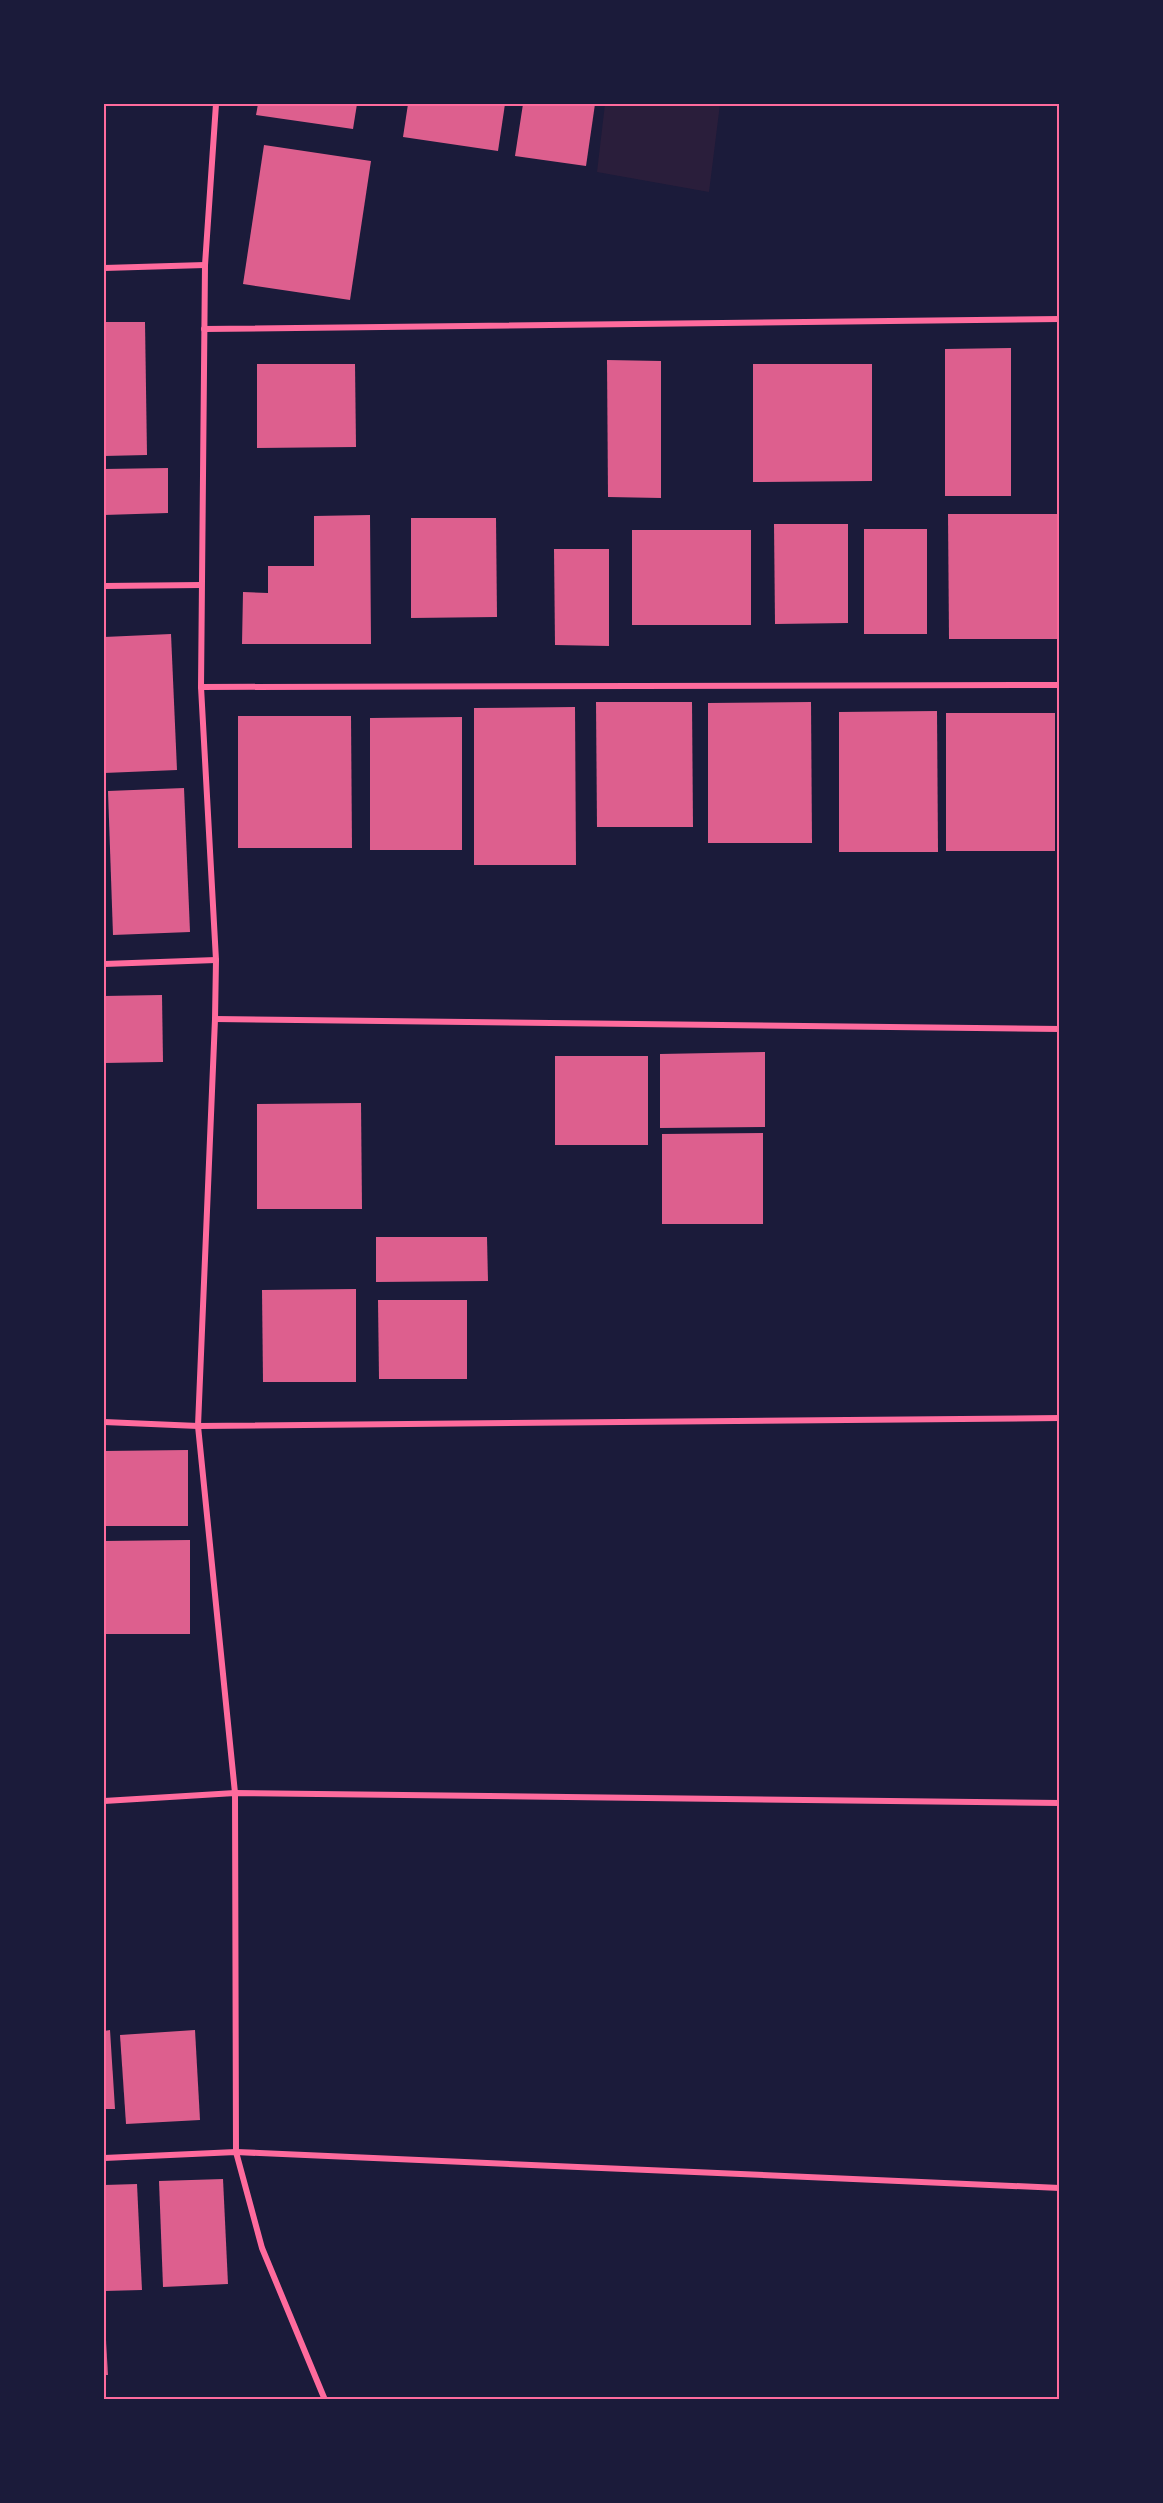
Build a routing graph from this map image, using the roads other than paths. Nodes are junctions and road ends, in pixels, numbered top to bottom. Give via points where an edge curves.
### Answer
1 (216, 104) edge
2 (205, 265) junction
3 (104, 267) edge
4 (1059, 319) edge
5 (204, 329) junction
6 (201, 585) junction
7 (104, 586) edge
8 (1059, 685) edge
9 (201, 687) junction
10 (216, 960) junction
11 (104, 964) edge
12 (215, 1020) junction
13 (1059, 1029) edge
14 (1059, 1418) edge
15 (104, 1422) edge
16 (198, 1426) junction
17 (235, 1793) junction
18 (104, 1801) edge
19 (1059, 1803) edge
20 (236, 2152) junction
21 (104, 2158) edge
22 (1059, 2188) edge
23 (325, 2400) edge

1 - 2 street
2 - 3 street
2 - 5 street
4 - 5 street
5 - 6 street
6 - 7 street
6 - 9 street
8 - 9 street
9 - 10 street
10 - 11 street
10 - 12 street
12 - 13 street
12 - 16 street
14 - 16 street
15 - 16 street
16 - 17 street
17 - 18 street
17 - 19 street
17 - 20 street
20 - 21 street
20 - 22 street
20 - 23 street via 262,2248

